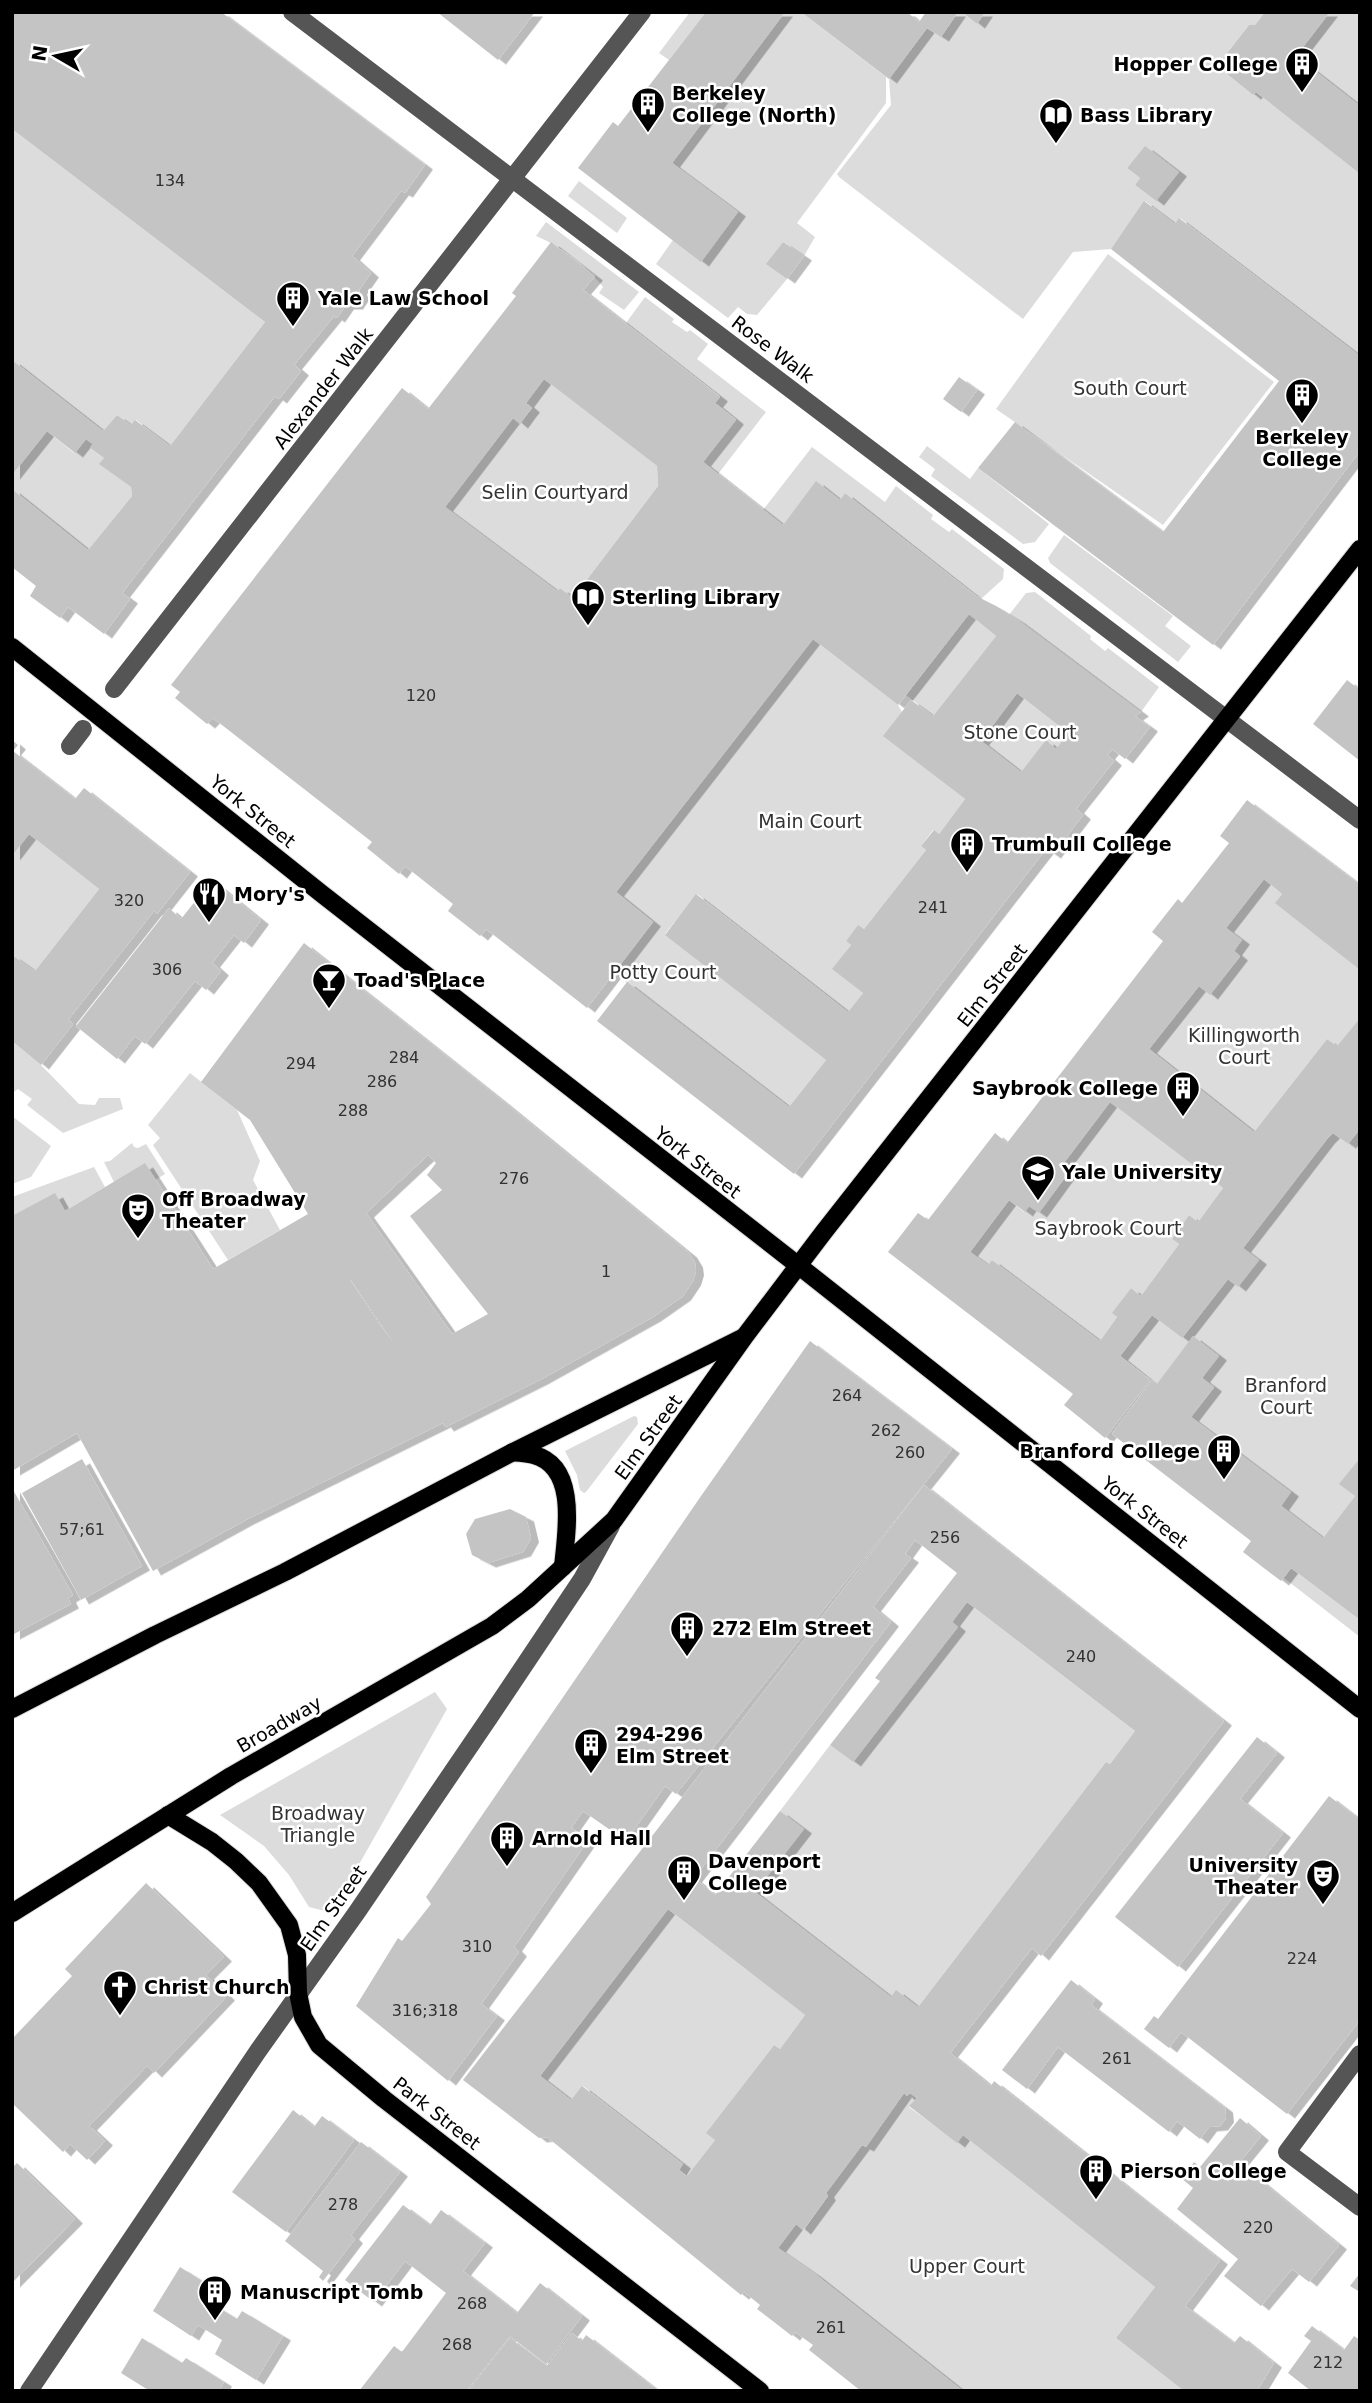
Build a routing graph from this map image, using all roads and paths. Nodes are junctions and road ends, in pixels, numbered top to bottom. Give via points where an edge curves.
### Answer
1 (292, 12) edge
2 (642, 12) edge
3 (514, 180) junction
4 (1360, 549) edge
5 (12, 647) edge
6 (114, 689) dead end
7 (1228, 720) junction
8 (83, 729) dead end
9 (70, 746) dead end
10 (1360, 820) edge
11 (799, 1266) junction
12 (745, 1336) junction
13 (513, 1452) junction
14 (614, 1520) junction
15 (563, 1567) junction
16 (12, 1709) edge
17 (1360, 1709) edge
18 (168, 1815) junction
19 (12, 1913) edge
20 (298, 1993) junction
21 (1360, 2054) edge
22 (1360, 2207) edge
23 (29, 2391) edge
24 (760, 2391) edge

1 - 3 street, Rose Walk
2 - 3 street, Alexander Walk
3 - 6 street, Alexander Walk
3 - 7 street, Rose Walk
4 - 7 main road, Elm Street
5 - 11 main road, York Street
7 - 10 street, Rose Walk
7 - 11 main road, Elm Street
8 - 9 street
11 - 12 main road, Elm Street
11 - 17 main road, York Street
12 - 13 main road
12 - 14 main road, Elm Street
13 - 15 main road via 547,1461 563,1482 567,1501
13 - 16 main road via 285,1573
14 - 15 main road, Broadway
14 - 20 street, Elm Street via 534,1651
15 - 18 main road, Broadway via 492,1626
18 - 19 main road, Broadway
18 - 20 main road, Park Street via 236,1861 272,1900 292,1935
20 - 23 street, Elm Street
20 - 24 main road, Park Street via 303,2017 328,2053
21 - 22 street via 1287,2152

